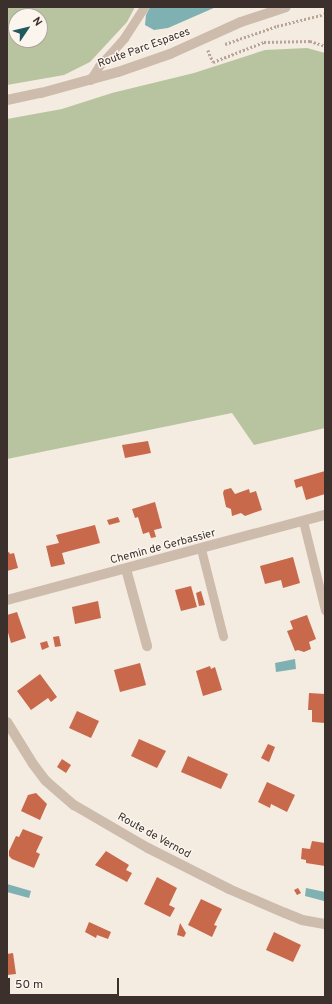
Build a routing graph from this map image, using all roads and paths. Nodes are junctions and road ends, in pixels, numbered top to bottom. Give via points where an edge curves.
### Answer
1 (144, 7) edge
2 (286, 7) edge
3 (325, 46) edge
4 (208, 50) dead end
5 (90, 80) junction
6 (7, 100) edge
7 (325, 515) edge
8 (303, 521) junction
9 (201, 549) junction
10 (126, 569) junction
11 (7, 600) edge
12 (325, 610) edge
13 (223, 636) dead end
14 (147, 646) dead end
15 (7, 722) edge
16 (325, 924) edge

1 - 5 lane via 124,38
2 - 5 street, Route Parc Espaces via 241,22 170,54
3 - 4 path via 310,41 264,42 213,62
5 - 6 street, Route Parc Espaces
7 - 8 street, Chemin de Gerbassier
8 - 9 street, Chemin de Gerbassier
8 - 12 lane
9 - 10 street, Chemin de Gerbassier
9 - 13 lane
10 - 11 street, Chemin de Gerbassier
10 - 14 street
15 - 16 street, Route de Vernod via 46,781 74,805 148,848 229,889 302,920

